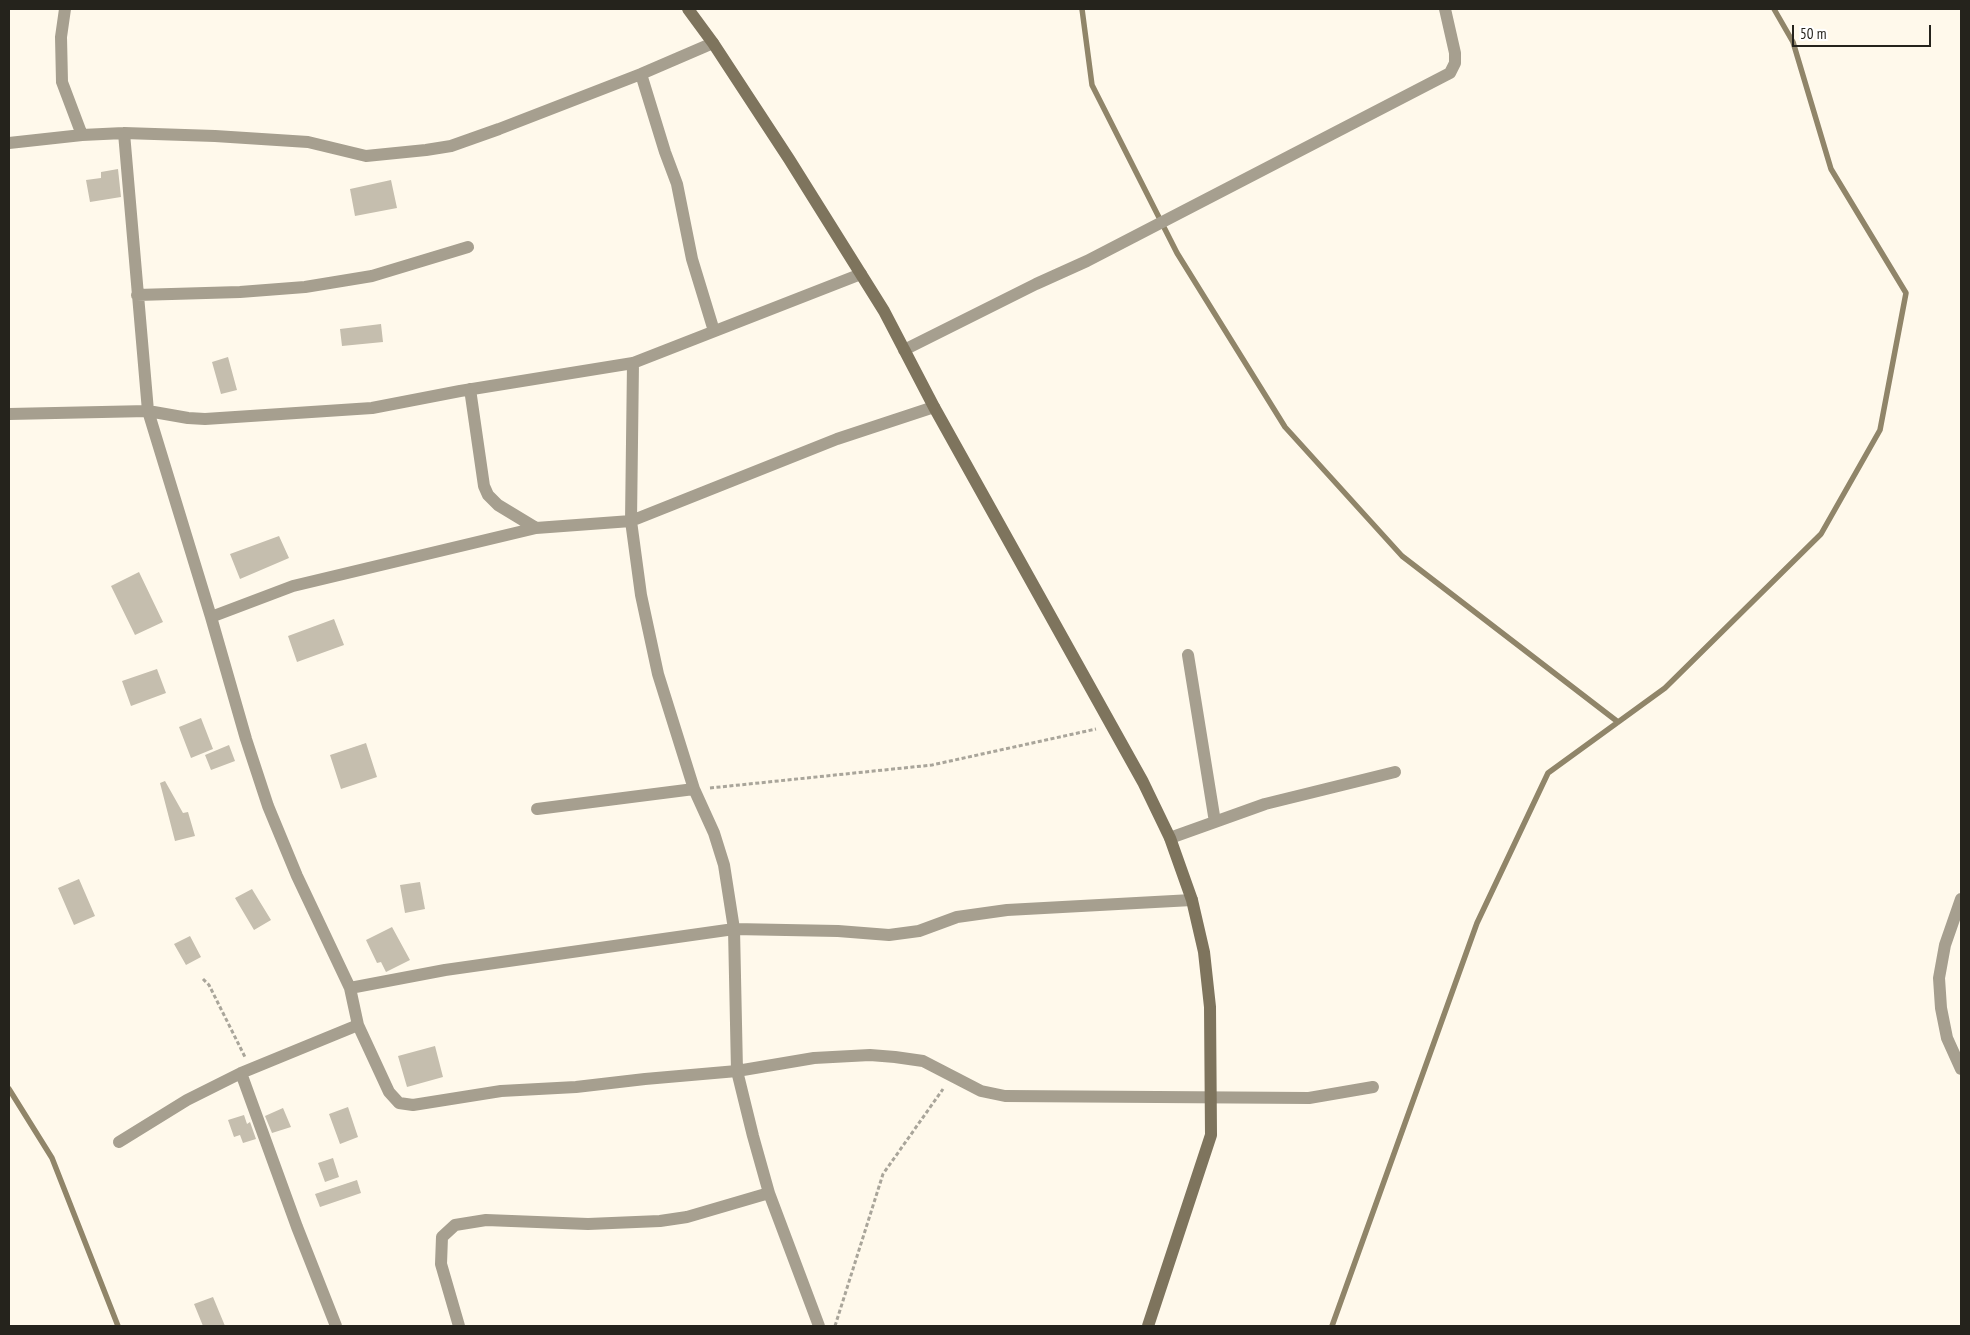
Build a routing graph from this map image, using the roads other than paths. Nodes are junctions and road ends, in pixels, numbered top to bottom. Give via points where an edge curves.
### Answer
1 (65, 9) edge
2 (688, 9) edge
3 (1445, 9) edge
4 (713, 44) junction
5 (641, 74) junction
6 (124, 133) junction
7 (82, 135) junction
8 (9, 143) edge
9 (468, 247) dead end
10 (860, 274) junction
11 (137, 295) junction
12 (714, 331) junction
13 (904, 350) junction
14 (633, 363) junction
15 (470, 389) junction
16 (934, 407) junction
17 (148, 411) junction
18 (9, 414) edge
19 (631, 520) junction
20 (536, 528) junction
21 (212, 617) junction
22 (1188, 655) dead end
23 (1395, 772) dead end
24 (694, 790) junction
25 (537, 809) dead end
26 (1215, 822) junction
27 (1170, 838) junction
28 (1961, 899) edge
29 (1192, 900) junction
30 (734, 930) junction
31 (350, 988) junction
32 (358, 1025) junction
33 (1961, 1069) edge
34 (246, 1071) junction
35 (737, 1071) junction
36 (1373, 1087) dead end
37 (1212, 1098) junction
38 (119, 1142) dead end
39 (769, 1193) junction
40 (336, 1326) edge
41 (460, 1326) edge
42 (818, 1326) edge
43 (1148, 1326) edge

1 - 7 street via 61,37 62,82
2 - 4 street
3 - 13 street via 1455,53 1450,73 1087,261
4 - 5 street
4 - 10 street
5 - 6 street via 451,146 398,154 366,156 308,142
5 - 12 street via 678,184 692,259
6 - 7 street
6 - 11 street
7 - 8 street
9 - 11 street via 372,276 305,287
10 - 12 street
10 - 13 street via 884,310
11 - 17 street
12 - 14 street
13 - 16 street
14 - 15 street
14 - 19 street
15 - 17 street via 353,410 205,419
15 - 20 street via 488,495 498,505
16 - 19 street via 837,439
16 - 27 street via 1113,726
17 - 18 street
17 - 21 street
19 - 20 street
19 - 24 street via 641,595 658,674
20 - 21 street via 293,586
21 - 31 street via 268,806
22 - 26 street
23 - 26 street via 1265,804
24 - 25 street
24 - 30 street via 714,833 724,865
26 - 27 street
27 - 29 street
28 - 33 street via 1945,945 1939,978 1947,1038
29 - 30 street via 1007,910 957,917 919,931 890,935
29 - 37 street via 1204,952 1210,1007
30 - 31 street via 455,968
30 - 35 street
31 - 32 street
32 - 34 street
32 - 35 street via 389,1092 399,1103 413,1105 501,1091
34 - 38 street via 187,1100
34 - 40 street via 297,1227
35 - 37 street via 814,1058 895,1056 923,1062 981,1091 1005,1096
35 - 39 street
36 - 37 street via 1309,1098
37 - 43 street via 1211,1134
39 - 41 street via 687,1217 660,1221 588,1224 486,1220 455,1225 442,1237 441,1264
39 - 42 street

